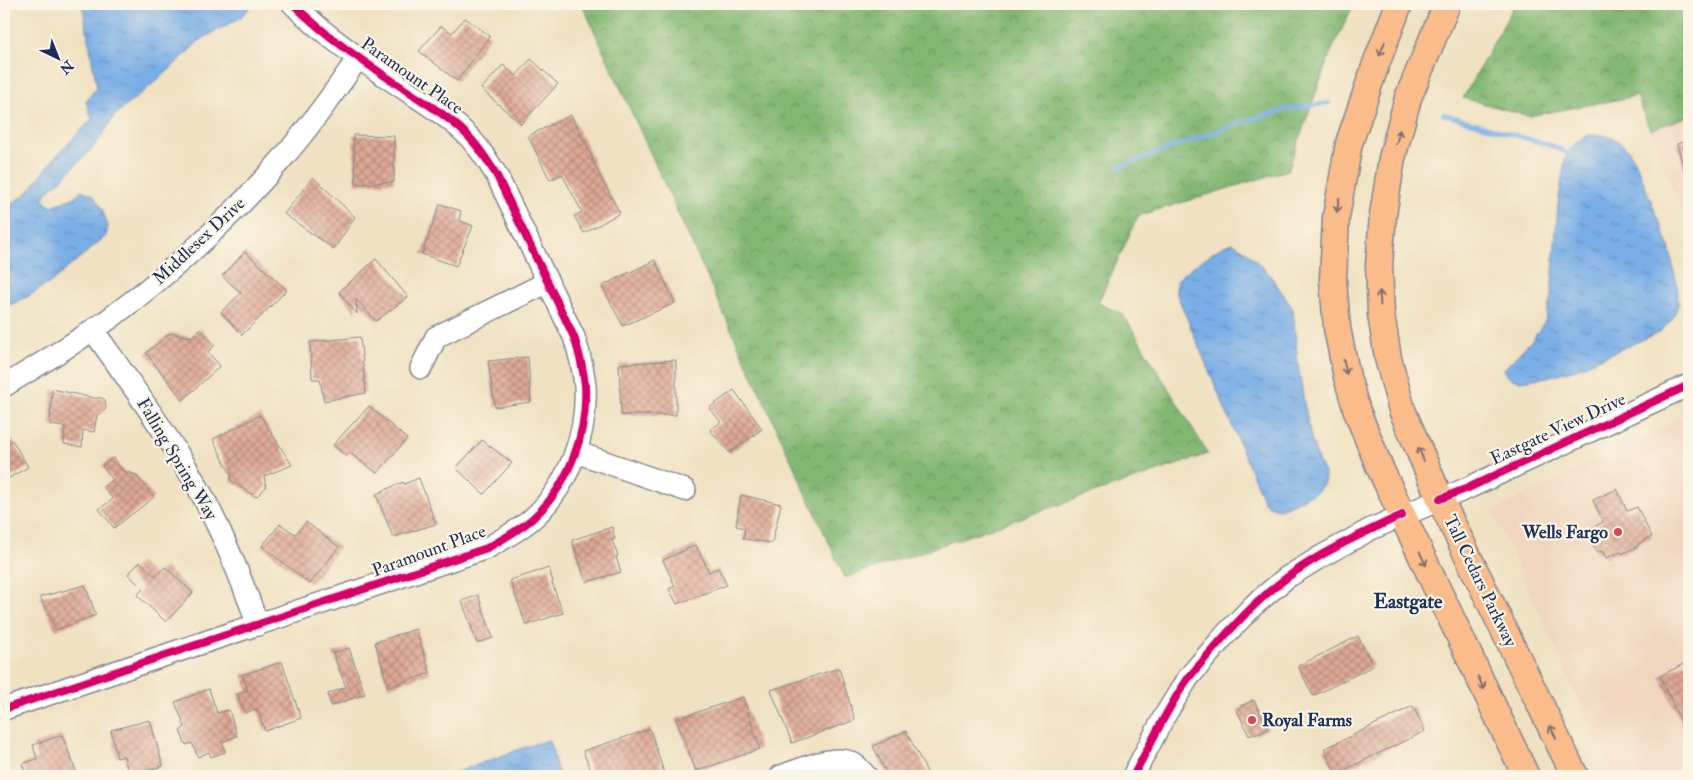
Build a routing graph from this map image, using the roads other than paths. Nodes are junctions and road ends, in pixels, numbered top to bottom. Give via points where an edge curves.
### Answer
1 (293, 4) edge
2 (1399, 4) edge
3 (1447, 4) edge
4 (358, 58) junction
5 (548, 282) junction
6 (93, 330) junction
7 (421, 368) dead end
8 (1689, 385) edge
9 (4, 386) edge
10 (576, 452) junction
11 (685, 490) dead end
12 (1440, 499) junction
13 (1402, 515) junction
14 (258, 625) junction
15 (4, 708) edge
16 (781, 776) edge
17 (866, 776) edge
18 (1133, 776) edge
19 (1526, 776) edge
20 (1575, 776) edge

1 - 4 street, Paramount Place
2 -> 13 main road via 1349,143 1336,217 1333,280 1337,328 1354,402
12 -> 3 main road, Tall Cedars Parkway via 1402,410 1388,358 1381,314 1379,264 1394,150 1408,98
4 - 5 street, Paramount Place via 449,119 484,154
4 - 6 street, Middlesex Drive via 325,105 232,213 152,285
5 - 7 street via 436,337
5 - 10 street, Paramount Place via 574,337 585,384 582,431
6 - 9 street, Middlesex Drive
6 - 14 street, Falling Spring Way via 190,473 228,547
8 - 12 street, Eastgate View Drive
10 - 11 street
10 - 14 street, Paramount Place via 550,498 533,518 510,536 471,554
12 - 13 street, Eastgate View Drive
20 -> 12 main road, Tall Cedars Parkway
13 - 18 street, Eastgate View Drive via 1322,556 1286,578 1254,605 1188,678
13 -> 19 main road
14 - 15 street, Paramount Place
16 - 17 street via 842,759 851,762

